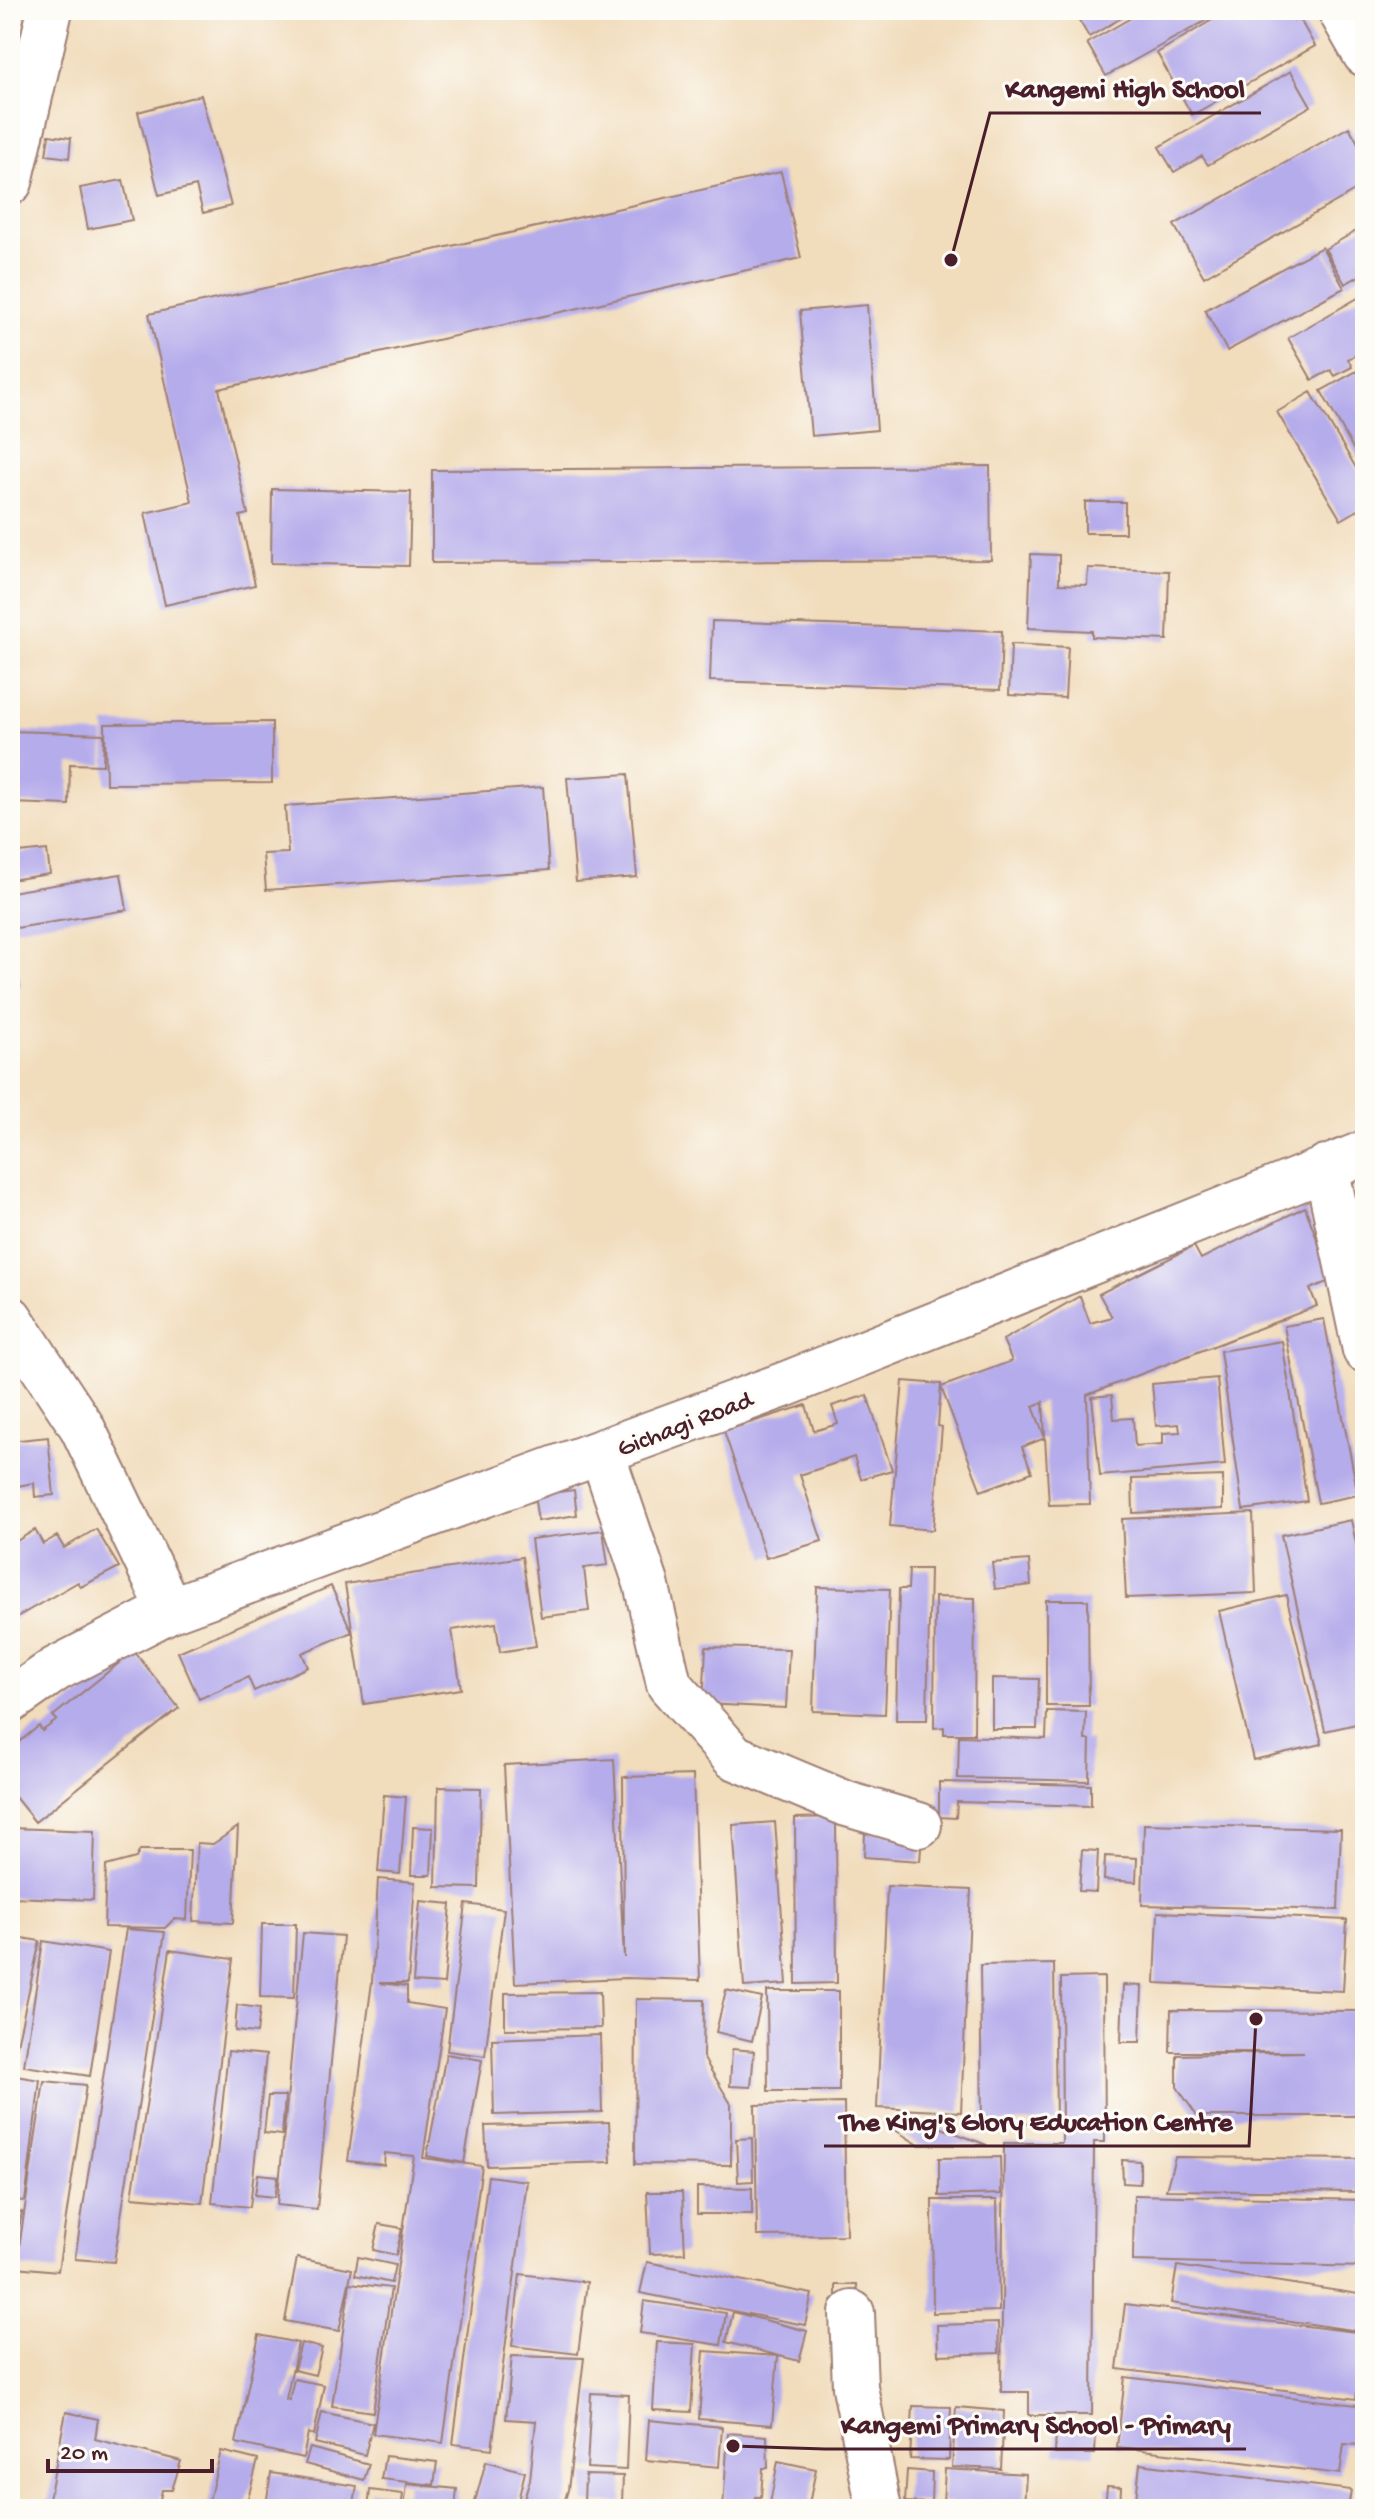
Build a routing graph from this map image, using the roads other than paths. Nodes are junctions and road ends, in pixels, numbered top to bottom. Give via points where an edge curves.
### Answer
1 (50, 10) edge
2 (1340, 10) edge
3 (1365, 54) edge
4 (10, 182) edge
5 (1346, 1160) edge
6 (10, 1318) edge
7 (1365, 1350) edge
8 (602, 1453) junction
9 (170, 1610) junction
10 (10, 1701) edge
11 (919, 1825) dead end
12 (852, 2313) dead end
13 (879, 2509) edge

1 - 4 street
2 - 3 street
5 - 7 street
5 - 8 street, Gichagi Road
6 - 9 street via 82,1427
8 - 9 street, Gichagi Road
8 - 11 street via 646,1583 669,1684 734,1757 847,1804
9 - 10 street, Gichagi Road via 56,1669
12 - 13 street via 855,2387

